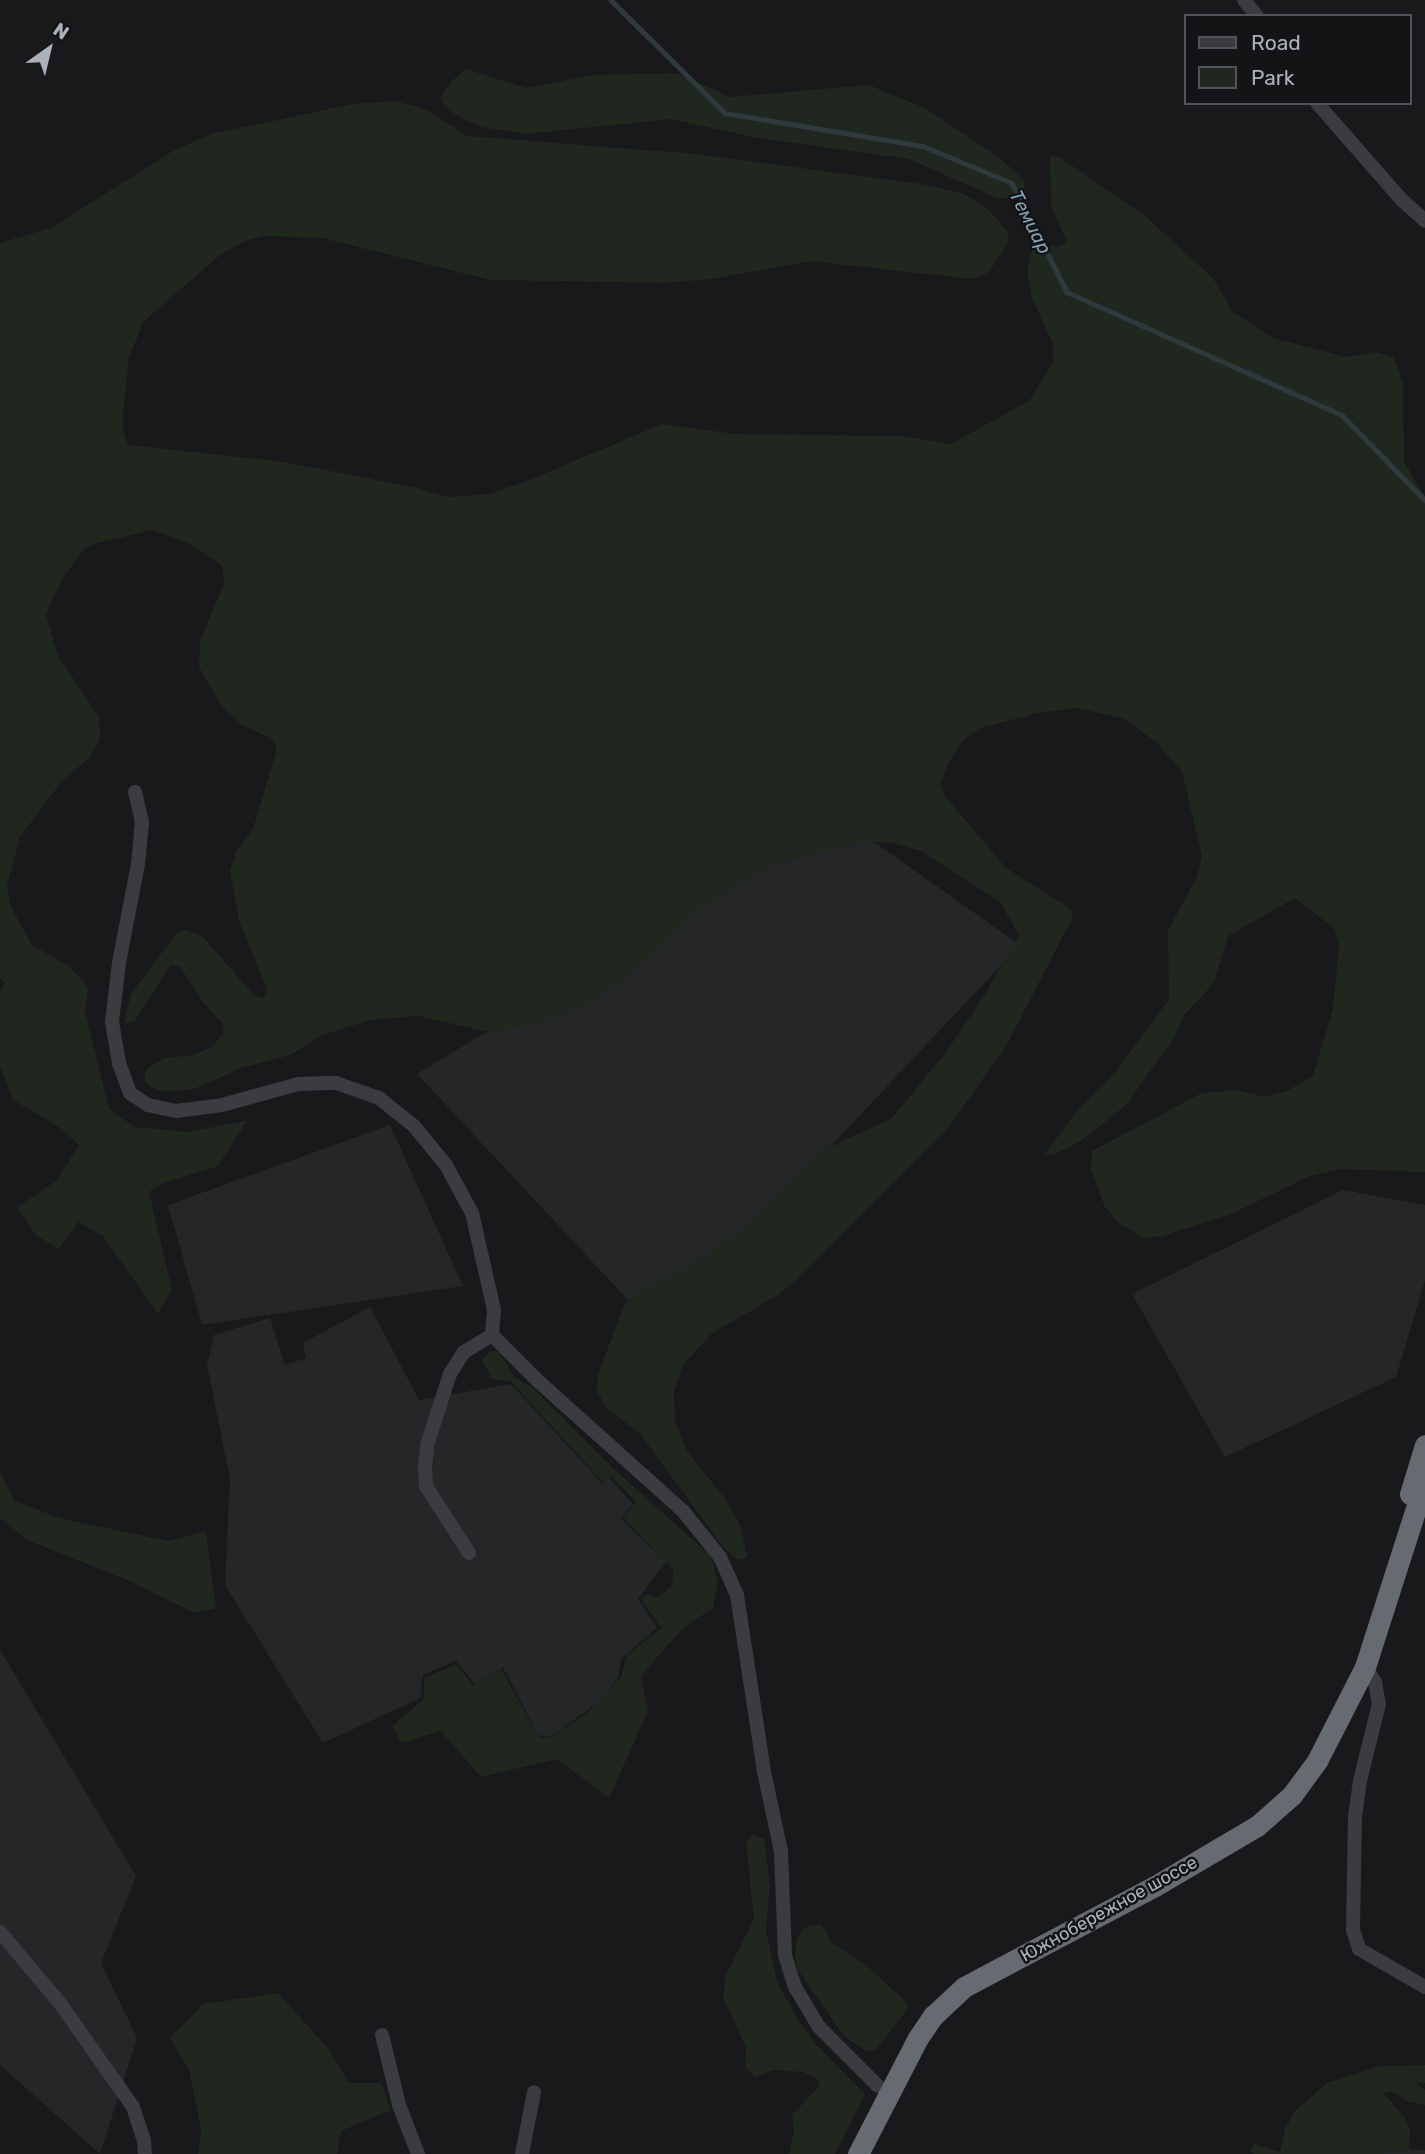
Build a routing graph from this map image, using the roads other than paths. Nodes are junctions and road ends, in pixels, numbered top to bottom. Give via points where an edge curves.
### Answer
1 (1244, 0) edge
2 (1255, 14) edge
3 (1319, 105) edge
4 (1425, 221) edge
5 (135, 792) dead end
6 (492, 1335) junction
7 (1425, 1445) edge
8 (1425, 1480) edge
9 (469, 1553) dead end
10 (1360, 1665) junction
11 (0, 1932) edge
12 (1425, 1987) edge
13 (382, 2035) dead end
14 (875, 2091) junction
15 (534, 2092) dead end
16 (145, 2154) edge
17 (418, 2154) edge
18 (522, 2154) edge
19 (845, 2154) edge
20 (858, 2154) edge

1 - 2 street
3 - 4 street
5 - 6 street via 142,822 138,864 112,1022 130,1093 148,1105 176,1111 222,1105 298,1084 336,1083 379,1098 422,1136 446,1166 472,1213 494,1310
6 - 9 street via 464,1352 450,1374 425,1465 426,1486
6 - 14 street via 683,1511 720,1557 737,1595 780,1851 785,1955 795,1987 819,2027
7 - 10 highway, Южнобережное шоссе
8 - 10 highway, Южнобережное шоссе
10 - 12 street via 1375,1682 1380,1703 1355,1816 1353,1930 1359,1949
10 - 14 highway, Южнобережное шоссе via 1308,1760 1260,1816 957,1980 924,2009
10 - 20 highway, Южнобережное шоссе via 1317,1761 1292,1795 1257,1826 964,1987 933,2015
11 - 16 street via 59,2002 133,2107
13 - 17 street via 399,2105
14 - 19 highway, Южнобережное шоссе
15 - 18 street

